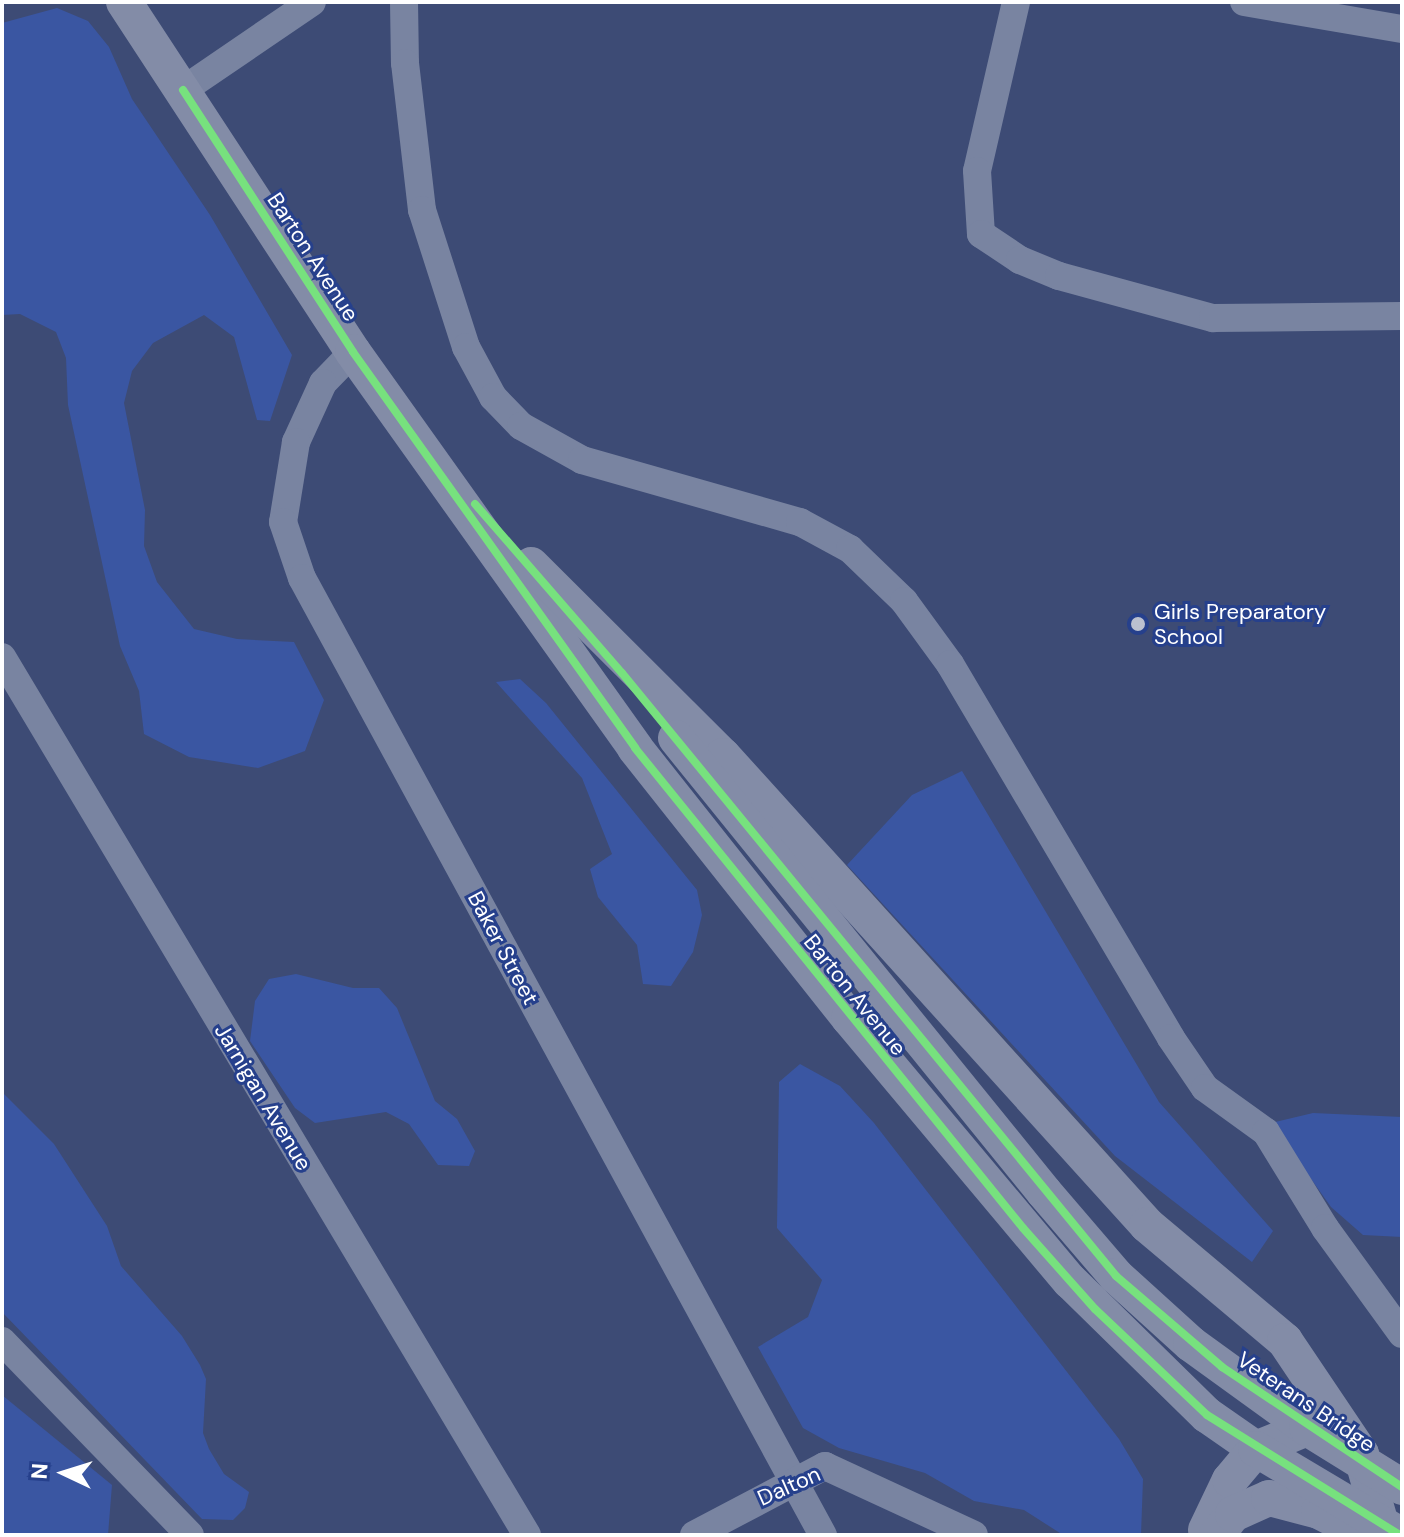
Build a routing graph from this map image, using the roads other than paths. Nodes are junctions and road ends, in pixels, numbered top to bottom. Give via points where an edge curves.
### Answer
1 (124, 2) edge
2 (312, 2) edge
3 (404, 2) edge
4 (1016, 2) edge
5 (1244, 2) edge
6 (1402, 29) edge
7 (183, 90) junction
8 (1402, 316) edge
9 (353, 352) junction
10 (418, 441) junction
11 (531, 565) junction
12 (2, 657) edge
13 (1401, 1331) edge
14 (2, 1341) edge
15 (1191, 1344) joint
16 (1307, 1428) junction
17 (1256, 1449) junction
18 (793, 1480) junction
19 (1402, 1487) edge
20 (190, 1535) edge
21 (527, 1535) edge
22 (694, 1535) edge
23 (823, 1535) edge
24 (974, 1535) edge
25 (1204, 1535) edge
26 (1217, 1535) edge
27 (1365, 1535) edge
28 (1384, 1535) edge
29 (1400, 1535) edge

1 - 7 main road, Barton Avenue
2 - 7 street
3 - 13 street via 405,63 422,210 466,347 493,397 521,426 582,460 800,522 850,549 904,601 950,664 1205,1088 1266,1132 1325,1228
4 - 8 street via 977,171 981,234 1020,260 1059,276 1213,318
5 - 6 street
7 - 9 main road, Barton Avenue
9 - 10 main road, Barton Avenue
9 - 18 street, Baker Street via 323,383 296,442 283,522 302,578
10 - 11 main road, Barton Avenue
10 - 17 main road, Barton Avenue via 635,748 1023,1228 1123,1336 1207,1415
11 - 15 main road, Barton Avenue via 1044,1192 1116,1276
11 - 28 main road via 723,756 1147,1225 1285,1341 1361,1454
12 - 21 street, Jarnigan Avenue
14 - 20 street
15 - 16 main road, Veterans Bridge, bridge
16 - 17 main road
16 - 19 main road, Veterans Bridge, bridge
17 - 25 main road via 1230,1480
17 - 29 main road, bridge
18 - 22 street, Dalton
18 - 23 street, Baker Street
18 - 24 street, Dalton via 825,1466
26 - 27 main road via 1249,1502 1289,1501

